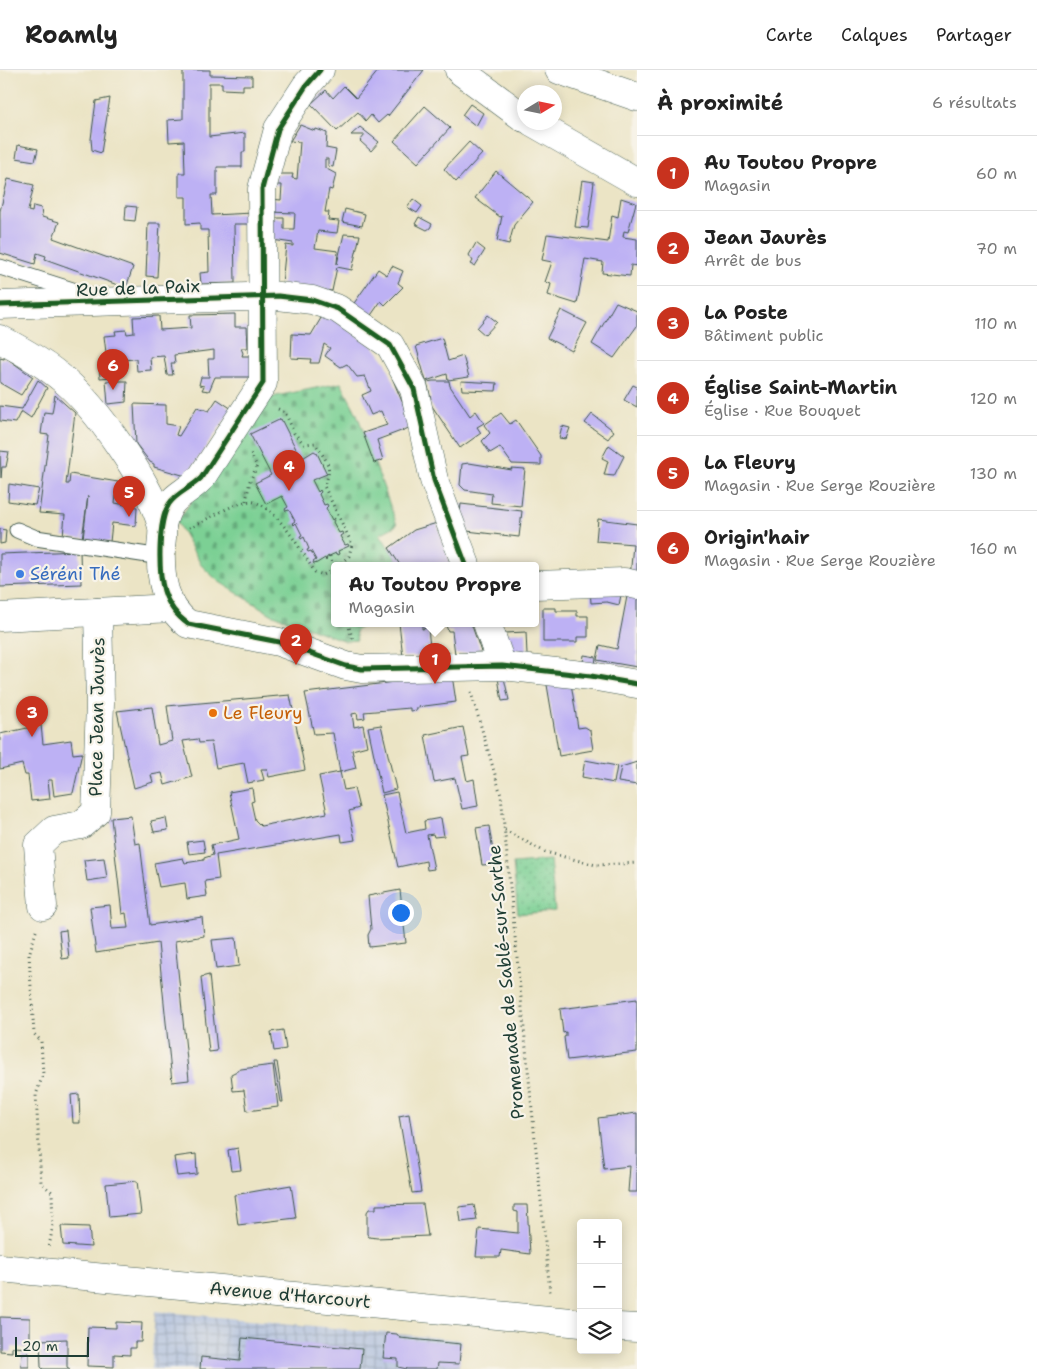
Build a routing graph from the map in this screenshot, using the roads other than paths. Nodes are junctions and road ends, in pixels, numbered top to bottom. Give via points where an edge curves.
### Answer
1 (320, 70) edge
2 (459, 70) edge
3 (559, 70) edge
4 (637, 97) edge
5 (517, 113) edge
6 (546, 130) edge
7 (637, 182) edge
8 (0, 267) edge
9 (264, 297) junction
10 (91, 304) junction
11 (0, 306) edge
12 (0, 339) edge
13 (172, 528) junction
14 (17, 530) dead end
15 (161, 558) junction
16 (465, 562) edge
17 (539, 585) edge
18 (637, 585) edge
19 (172, 608) junction
20 (98, 612) junction
21 (0, 617) edge
22 (488, 627) edge
23 (502, 666) junction
24 (637, 684) edge
25 (42, 906) road end
26 (0, 1268) edge
27 (577, 1323) edge
28 (622, 1326) edge
29 (637, 1328) edge

1 - 9 street via 278,129 262,189
2 - 5 street
3 - 4 street
6 - 7 street
8 - 10 lane via 82,293
9 - 10 street, Rue de la Paix
9 - 13 street via 263,383 201,478 170,502
9 - 16 street, Rue de la Paix via 312,300 338,309 390,344 414,389 434,480
10 - 11 street, Rue de la Paix
12 - 13 street via 43,364 84,400
13 - 15 street
14 - 15 lane via 36,538
15 - 19 street via 164,591
17 - 18 street via 624,582
19 - 20 street, Place Jean Jaurès
19 - 23 street via 188,624 279,642 346,666 376,670
20 - 21 street, Place Jean Jaurès
20 - 25 street, Place Jean Jaurès via 100,704 96,812 81,825 54,830 38,845
22 - 23 street
23 - 24 street
26 - 27 street, Avenue d'Harcourt
28 - 29 street

